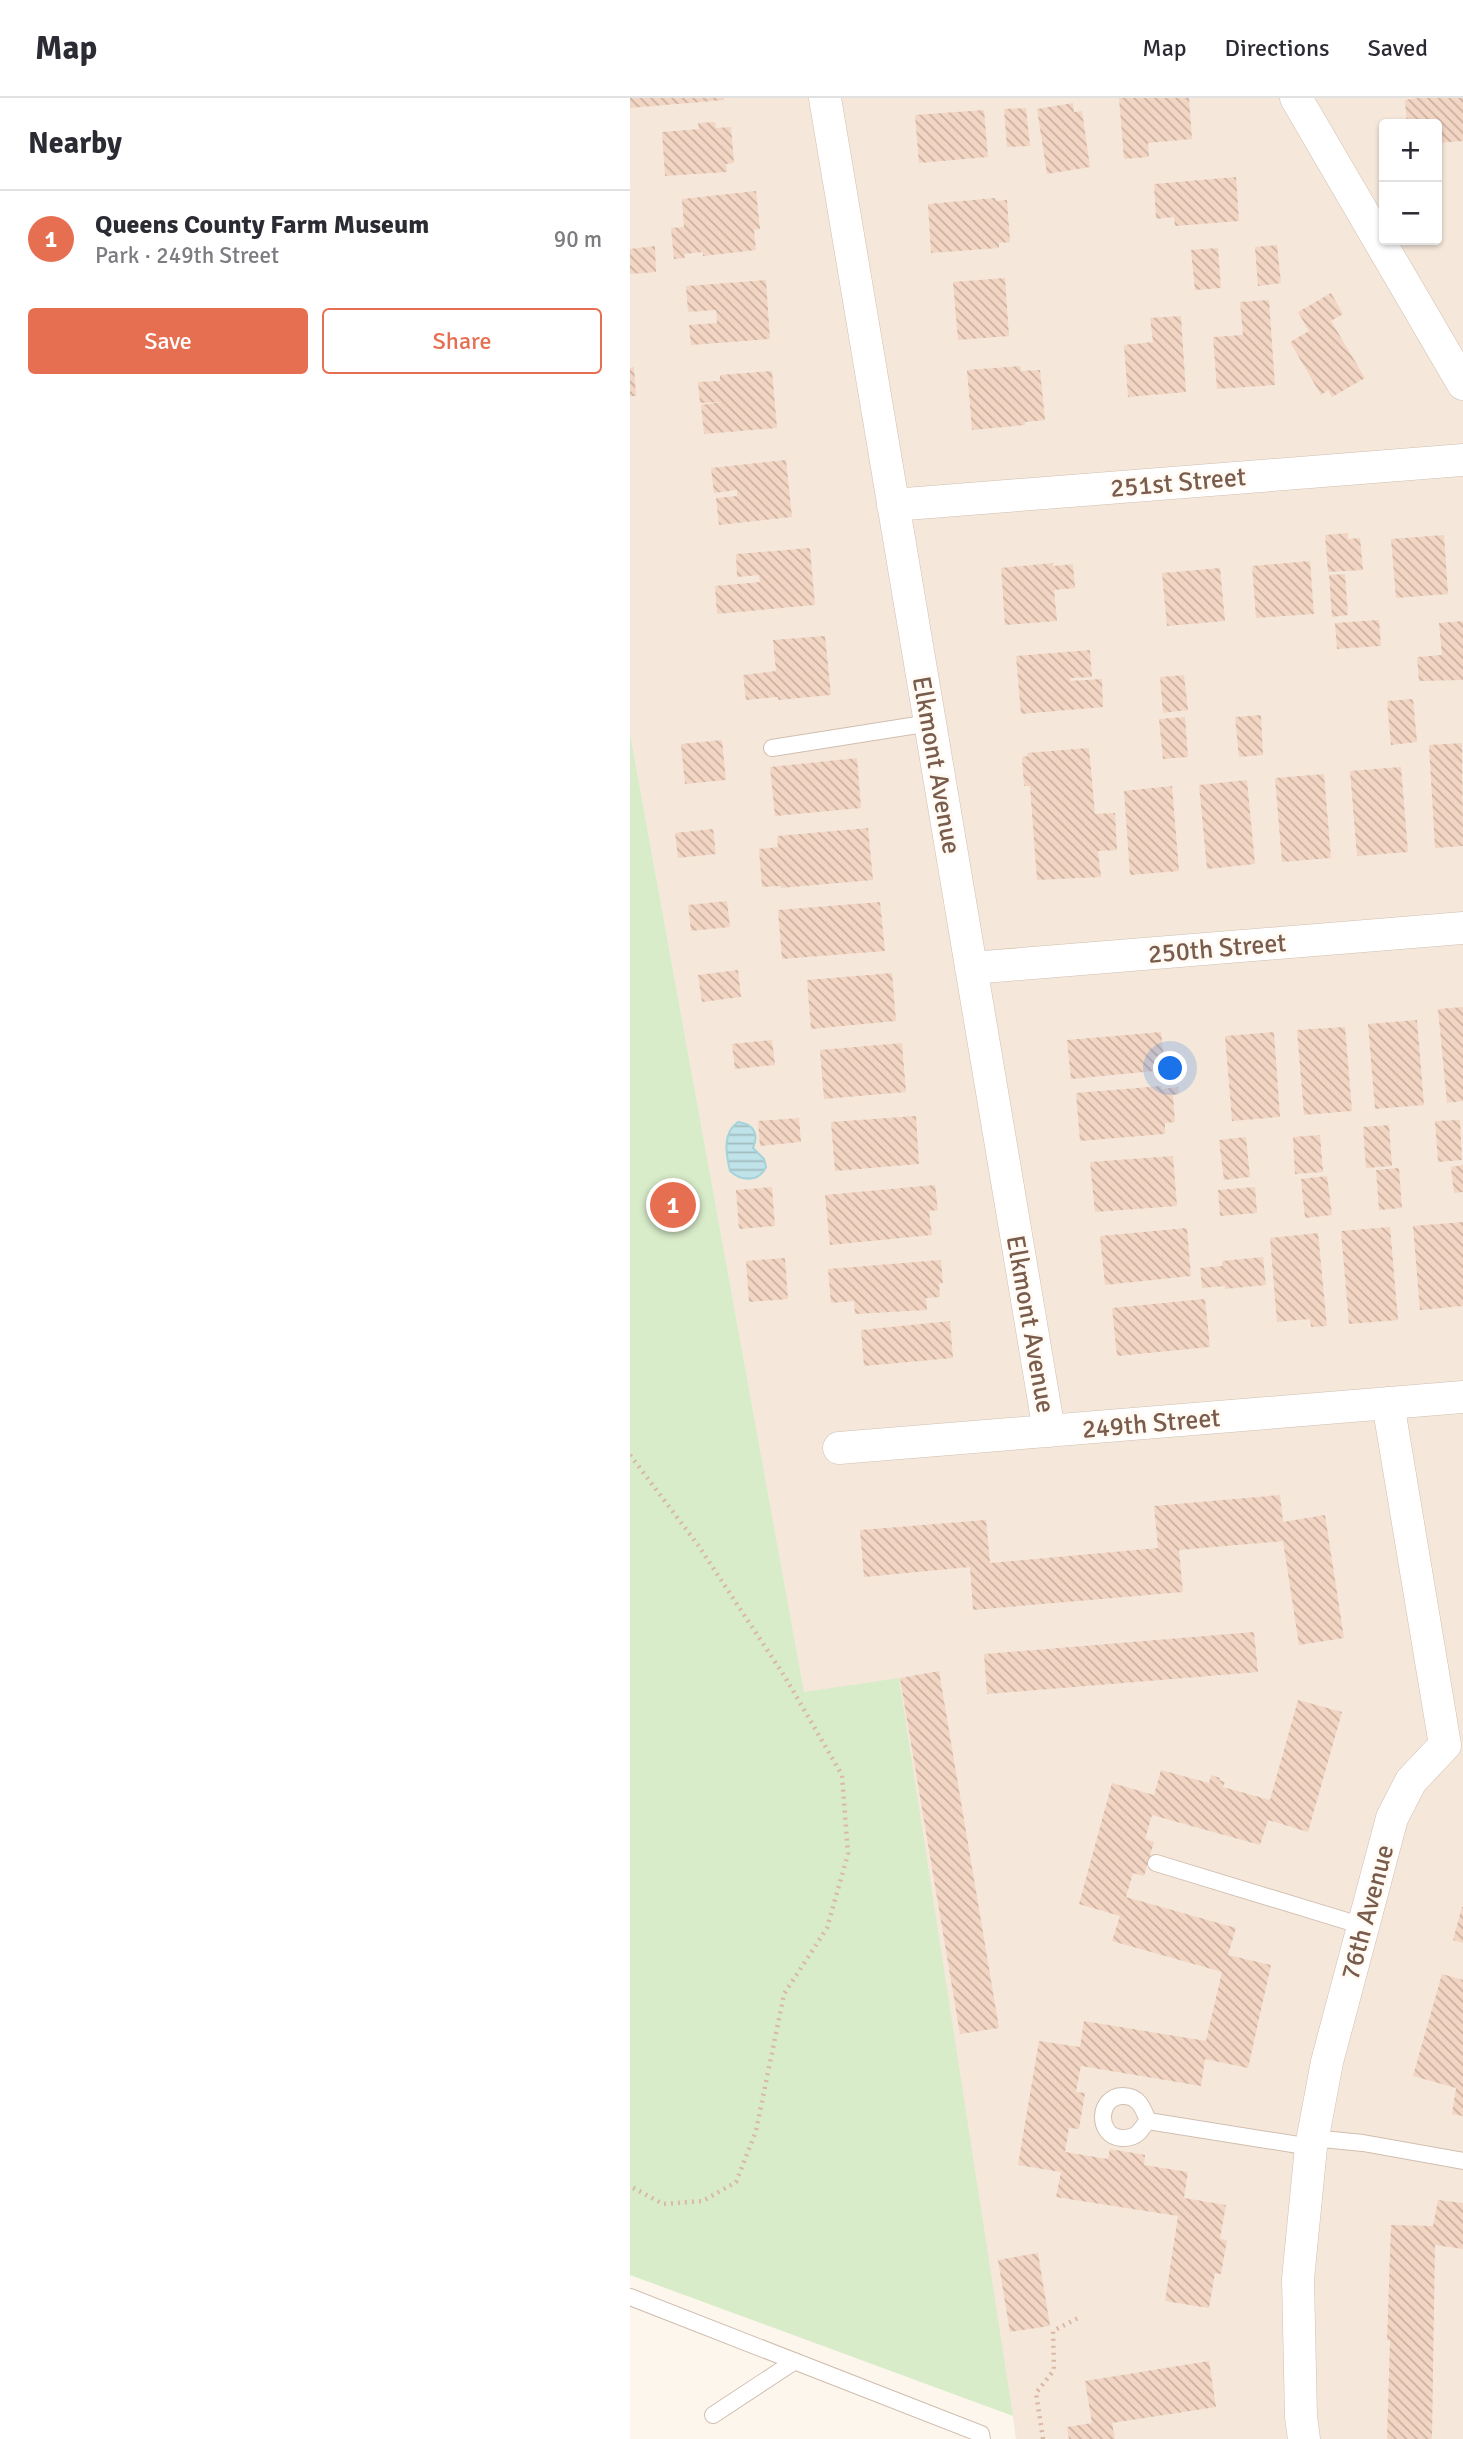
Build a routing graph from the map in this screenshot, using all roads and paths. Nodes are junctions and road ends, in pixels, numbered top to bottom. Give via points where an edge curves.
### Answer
1 (825, 98) edge
2 (1296, 98) edge
3 (1463, 384) edge
4 (1463, 460) edge
5 (893, 505) junction
6 (929, 723) junction
7 (772, 748) dead end
8 (1463, 928) edge
9 (971, 968) junction
10 (1463, 1397) edge
11 (1388, 1404) junction
12 (1049, 1431) junction
13 (839, 1448) dead end
14 (630, 1455) edge
15 (1454, 1744) edge
16 (1156, 1863) dead end
17 (1363, 1926) junction
18 (1148, 2121) dead end
19 (1312, 2142) junction
20 (1463, 2161) edge
21 (630, 2186) edge
22 (630, 2297) edge
23 (1080, 2317) dead end
24 (795, 2361) junction
25 (713, 2415) dead end
26 (982, 2439) edge
27 (1043, 2439) edge
28 (1304, 2439) edge

1 - 5 street, Elkmont Avenue
2 - 3 street
4 - 5 street, 251st Street
5 - 6 street, Elkmont Avenue
6 - 7 lane
6 - 9 street, Elkmont Avenue
8 - 9 street, 250th Street
9 - 12 street, Elkmont Avenue
10 - 11 street, 249th Street
11 - 12 street, 249th Street
11 - 15 street, 76th Avenue
12 - 13 street, 249th Street
14 - 21 path via 698,1545 771,1655 842,1775 848,1854 827,1928 784,1994 756,2131 736,2182 704,2200 663,2204
15 - 17 street, 76th Avenue via 1411,1781 1392,1818
16 - 17 lane
17 - 19 street, 76th Avenue via 1327,2062
18 - 19 lane
19 - 20 lane via 1363,2143
19 - 28 street, 76th Avenue via 1298,2278
22 - 24 lane
23 - 27 path via 1053,2331 1054,2370 1036,2393
24 - 25 lane
24 - 26 lane via 981,2434

